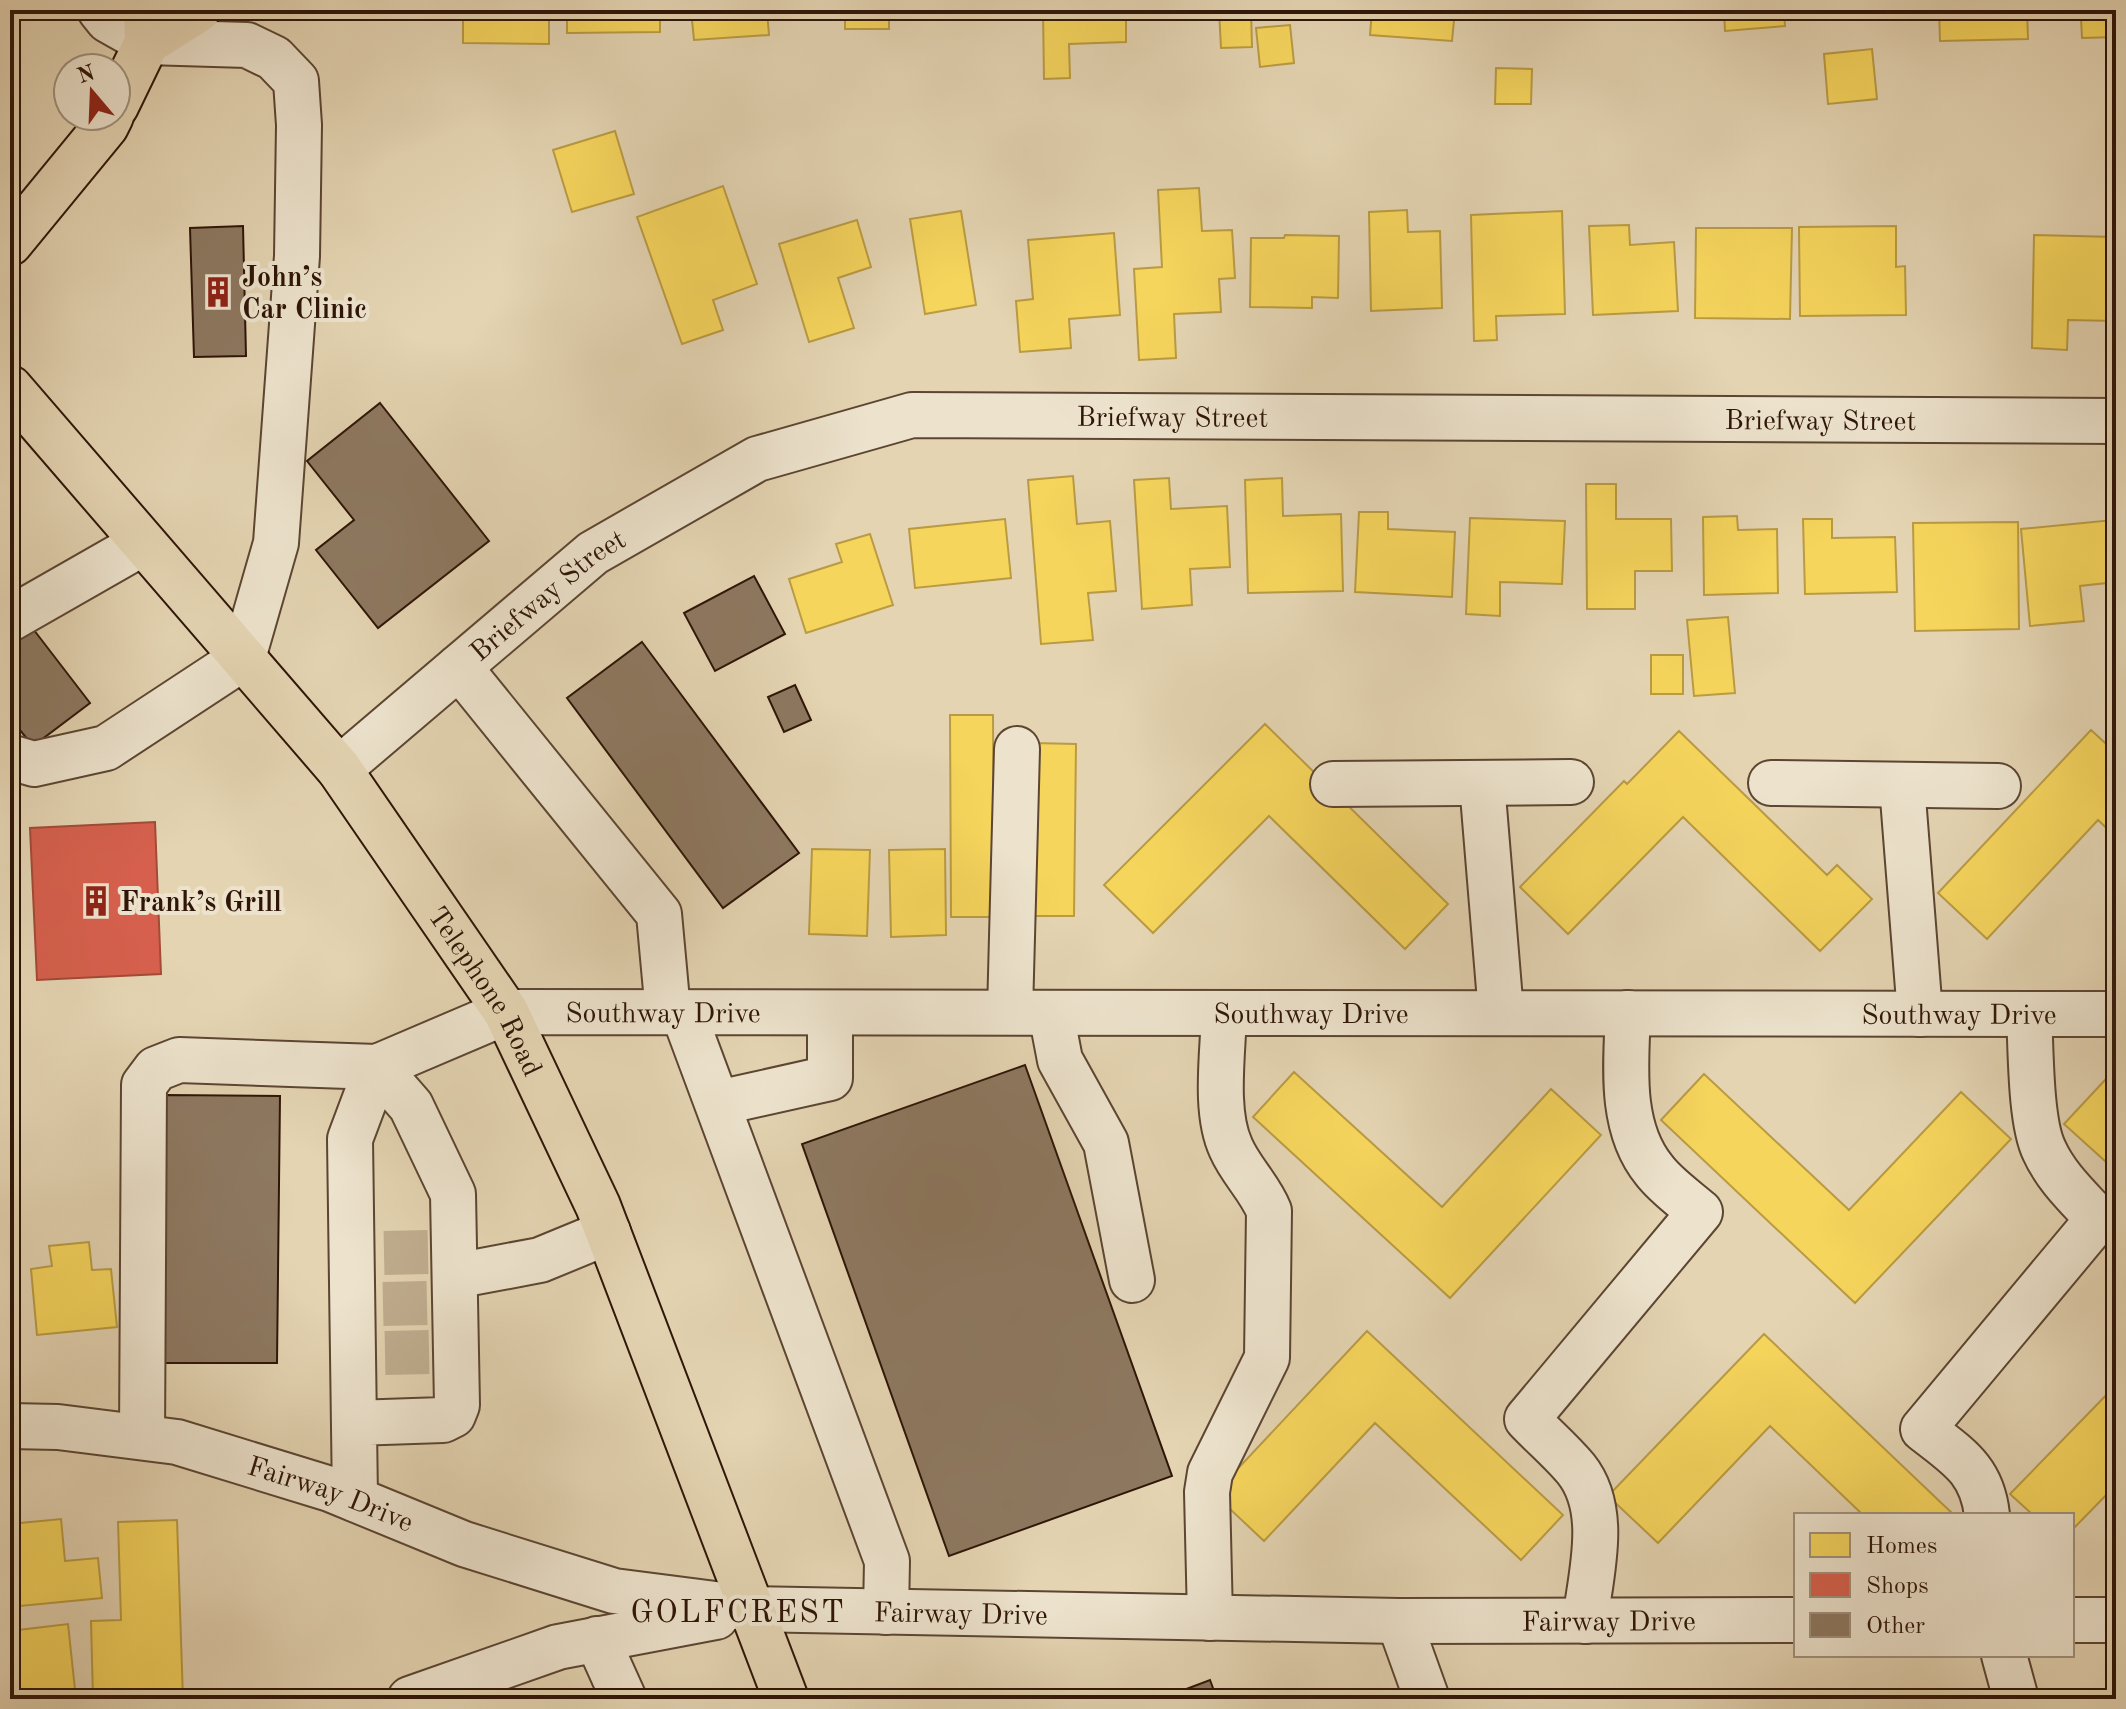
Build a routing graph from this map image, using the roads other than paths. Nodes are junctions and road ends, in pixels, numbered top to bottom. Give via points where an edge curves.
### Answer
1 (100, 10) edge
2 (198, 10) edge
3 (146, 26) edge
4 (132, 63) edge
5 (101, 132) edge
6 (10, 243) edge
7 (10, 388) edge
8 (2116, 421) edge
9 (143, 543) junction
10 (10, 619) edge
11 (243, 658) junction
12 (459, 667) junction
13 (1017, 749) dead end
14 (10, 757) edge
15 (339, 769) junction
16 (1571, 782) dead end
17 (1482, 783) junction
18 (1771, 783) dead end
19 (1333, 784) dead end
20 (1902, 785) junction
21 (1998, 786) dead end
22 (506, 1012) junction
23 (676, 1012) junction
24 (830, 1013) junction
25 (1031, 1013) junction
26 (1224, 1013) junction
27 (1501, 1013) junction
28 (1628, 1013) junction
29 (1920, 1014) junction
30 (2029, 1014) junction
31 (2116, 1014) edge
32 (377, 1067) junction
33 (718, 1103) junction
34 (608, 1232) junction
35 (446, 1277) junction
36 (1132, 1280) dead end
37 (354, 1423) junction
38 (10, 1426) edge
39 (142, 1437) junction
40 (355, 1499) junction
41 (1987, 1513) edge
42 (754, 1609) junction
43 (886, 1612) junction
44 (1210, 1618) junction
45 (1794, 1620) edge
46 (2074, 1620) edge
47 (2116, 1620) edge
48 (1399, 1621) junction
49 (1585, 1621) junction
50 (597, 1639) junction
51 (2005, 1657) edge
52 (780, 1697) edge
53 (410, 1699) edge
54 (624, 1699) edge
55 (1427, 1699) edge
56 (2016, 1699) edge

1 - 3 street via 108,20
2 - 3 main road
3 - 4 main road
3 - 11 street via 247,45 274,58 296,81 297,256 276,543
5 - 6 main road
7 - 9 main road, Telephone Road
8 - 12 street, Briefway Street via 912,415 757,459 593,553
9 - 10 street
9 - 11 main road, Telephone Road
11 - 14 street via 106,748 34,764
11 - 15 main road, Telephone Road
12 - 15 street, Briefway Street
12 - 23 street via 659,914
13 - 25 street
15 - 22 main road, Telephone Road
16 - 17 street
17 - 19 street
17 - 27 street
18 - 20 street
20 - 21 street
20 - 29 street
22 - 23 street, Southway Drive
22 - 32 street
22 - 34 main road, Telephone Road
23 - 24 street, Southway Drive
23 - 33 street
24 - 25 street, Southway Drive
24 - 33 street via 830,1078
25 - 26 street, Southway Drive
25 - 36 street via 1106,1143
26 - 27 street, Southway Drive
26 - 44 street via 1226,1138 1269,1211 1267,1358 1210,1473
27 - 28 street, Southway Drive
28 - 29 street, Southway Drive
28 - 49 street via 1626,1087 1636,1136 1653,1170 1700,1212 1527,1419 1577,1471 1593,1505 1595,1547
29 - 30 street, Southway Drive
30 - 31 street, Southway Drive
30 - 41 street via 2042,1147 2058,1175 2098,1219 1923,1429 1970,1467 1985,1493
32 - 35 street via 411,1106 453,1194
32 - 37 street via 350,1139 368,1253 369,1353
32 - 39 street via 179,1060 156,1069 144,1085
33 - 43 street via 887,1561
34 - 35 street via 540,1260
34 - 42 main road, Telephone Road
35 - 37 street via 445,1352 457,1405 453,1415 443,1420
37 - 40 street
38 - 39 street, Fairway Drive
39 - 40 street, Fairway Drive via 177,1442
40 - 42 street, Fairway Drive via 464,1544 614,1591
42 - 43 street, Fairway Drive
42 - 50 street
42 - 52 main road, Telephone Road
43 - 44 street, Fairway Drive
44 - 48 street, Fairway Drive
45 - 49 street, Fairway Drive
46 - 47 street
48 - 49 street, Fairway Drive
48 - 55 street
50 - 53 street via 558,1647
50 - 54 street
51 - 56 street

